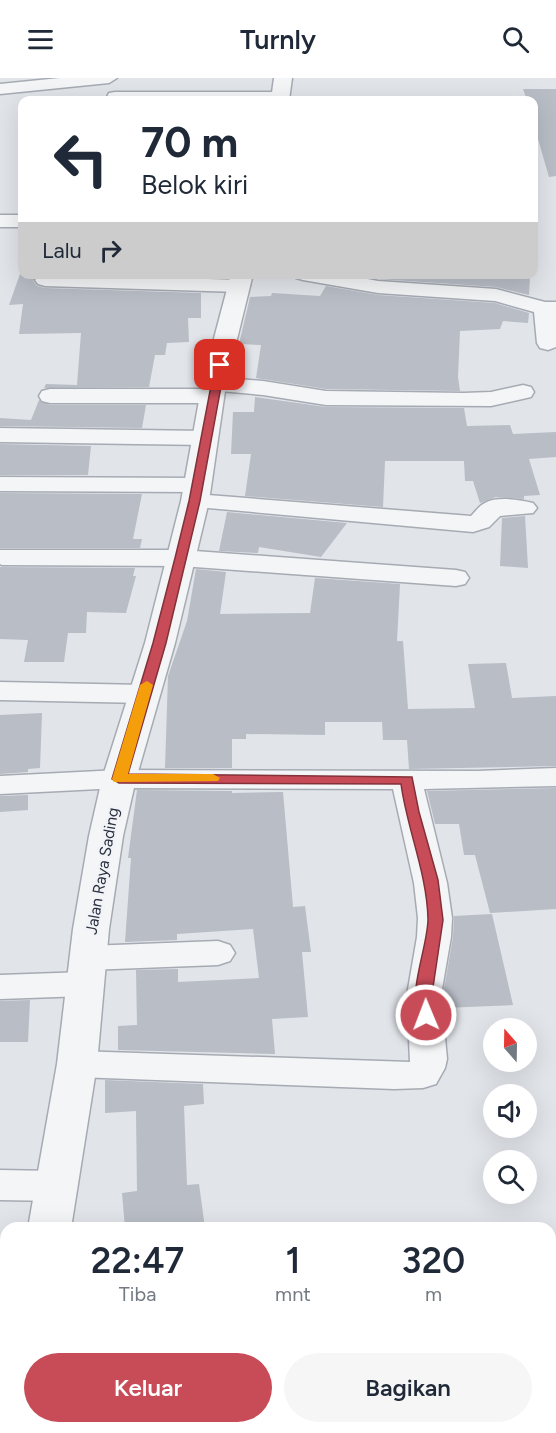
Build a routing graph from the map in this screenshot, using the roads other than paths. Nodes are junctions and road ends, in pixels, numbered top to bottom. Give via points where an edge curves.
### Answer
1 (109, 78) edge
2 (283, 78) edge
3 (3, 85) edge
4 (280, 96) edge
5 (0, 221) edge
6 (18, 221) edge
7 (332, 279) edge
8 (45, 280) dead end
9 (241, 280) edge
10 (550, 308) edge
11 (548, 342) dead end
12 (213, 390) junction
13 (523, 392) dead end
14 (50, 396) dead end
15 (0, 435) edge
16 (205, 438) junction
17 (0, 484) edge
18 (196, 493) junction
19 (524, 508) dead end
20 (2, 557) dead end
21 (181, 558) junction
22 (456, 578) dead end
23 (0, 691) edge
24 (144, 694) junction
25 (556, 777) edge
26 (119, 779) junction
27 (407, 780) junction
28 (0, 785) edge
29 (218, 952) dead end
30 (87, 971) junction
31 (0, 987) edge
32 (77, 1064) junction
33 (0, 1185) edge
34 (56, 1186) junction
35 (50, 1222) edge

1 - 3 street
2 - 4 street
5 - 6 street
7 - 10 street via 378,287 496,296
8 - 9 street
9 - 12 street, Jalan Raya Sading
10 - 11 street
12 - 13 street via 263,388 326,398 464,400
12 - 14 street
12 - 16 street, Jalan Raya Sading
15 - 16 street
16 - 18 street, Jalan Raya Sading
17 - 18 street
18 - 19 street via 473,524 493,508
18 - 21 street, Jalan Raya Sading
20 - 21 street
21 - 22 street
21 - 24 street, Jalan Raya Sading
23 - 24 street
24 - 26 street, Jalan Raya Sading
25 - 27 street
26 - 27 street
26 - 28 street
26 - 30 street, Jalan Raya Sading via 106,836
27 - 32 street via 431,880 436,920 424,994 429,1056 428,1070 423,1075
29 - 30 street
30 - 31 street
30 - 32 street, Jalan Raya Sading
32 - 34 street, Jalan Raya Sading
33 - 34 street
34 - 35 street, Jalan Raya Sading

